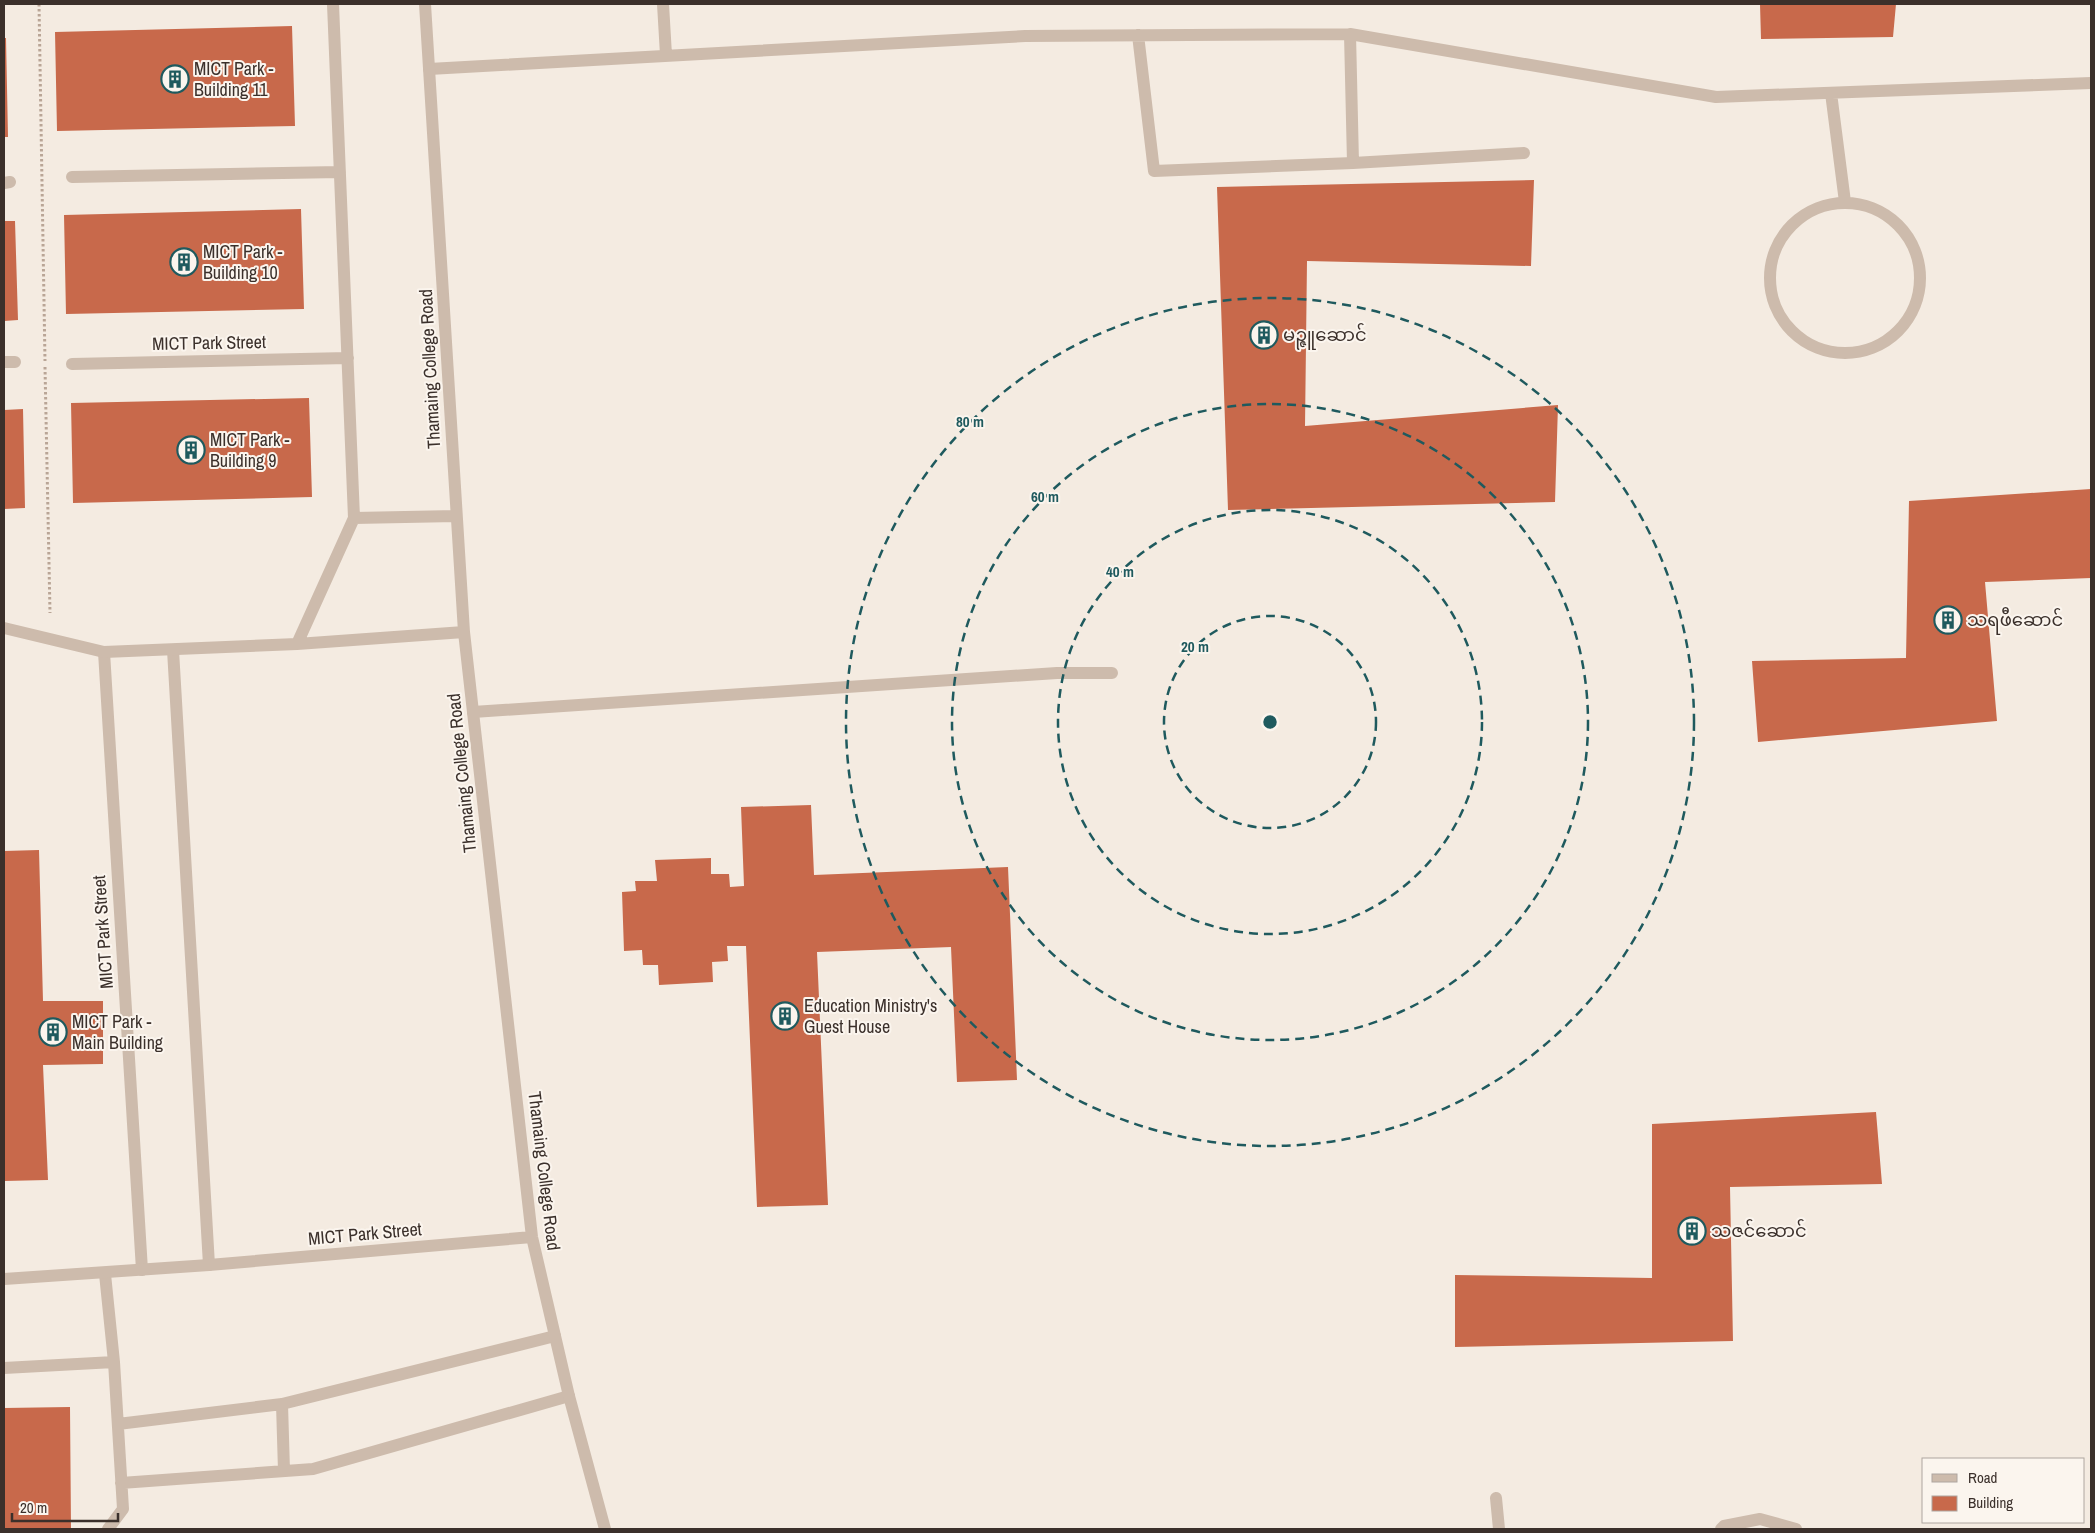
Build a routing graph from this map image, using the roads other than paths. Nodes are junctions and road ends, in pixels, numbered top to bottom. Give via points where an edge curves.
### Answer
1 (333, 4) edge
2 (425, 4) edge
3 (664, 4) edge
4 (1350, 34) junction
5 (1138, 35) junction
6 (666, 55) junction
7 (429, 69) junction
8 (2091, 83) edge
9 (1832, 93) junction
10 (1524, 153) dead end
11 (1353, 163) junction
12 (340, 172) junction
13 (72, 177) dead end
14 (1845, 202) junction
15 (348, 358) junction
16 (72, 364) dead end
17 (456, 516) junction
18 (354, 518) junction
19 (4, 628) edge
20 (464, 632) junction
21 (297, 644) junction
22 (173, 650) junction
23 (104, 652) junction
24 (1112, 673) dead end
25 (473, 712) junction
26 (532, 1237) junction
27 (209, 1265) junction
28 (142, 1270) junction
29 (105, 1274) junction
30 (4, 1279) edge
31 (555, 1336) junction
32 (114, 1362) junction
33 (4, 1368) edge
34 (569, 1396) junction
35 (282, 1404) junction
36 (118, 1424) junction
37 (284, 1471) junction
38 (121, 1483) junction
39 (1496, 1498) dead end
40 (108, 1529) edge
41 (605, 1529) edge
42 (1499, 1529) edge
43 (1721, 1529) edge
44 (1796, 1529) edge

1 - 12 street
2 - 7 street, Thamaing College Road
3 - 6 street
4 - 5 street
4 - 9 street via 1716,97
4 - 11 street
5 - 6 street via 1025,36
5 - 11 street via 1154,171
6 - 7 street
7 - 17 street, Thamaing College Road
8 - 9 street
9 - 14 street
10 - 11 street
12 - 13 street
12 - 15 street
14 - 14 street via 1816,208 1791,224 1774,249 1769,278 1775,307 1791,332 1816,348 1846,354 1875,348 1900,331 1916,307 1922,278 1916,248 1899,224 1874,208
15 - 16 street, MICT Park Street
15 - 18 street
17 - 18 street
17 - 20 street, Thamaing College Road
18 - 21 street
19 - 23 street
20 - 21 street
20 - 25 street, Thamaing College Road
21 - 22 street
22 - 23 street
22 - 27 street
23 - 28 street, MICT Park Street
24 - 25 street via 1057,673
25 - 26 street, Thamaing College Road
26 - 27 street, MICT Park Street
26 - 31 street, Thamaing College Road
27 - 28 street, MICT Park Street
28 - 29 street, MICT Park Street
29 - 30 street, MICT Park Street
29 - 32 street
31 - 34 street, Thamaing College Road
31 - 35 street
32 - 33 street
32 - 36 street
34 - 37 street via 313,1469
34 - 41 street, Thamaing College Road
35 - 36 street
35 - 37 street
36 - 38 street
37 - 38 street
38 - 40 street via 123,1509
39 - 42 street
43 - 44 street via 1760,1519

